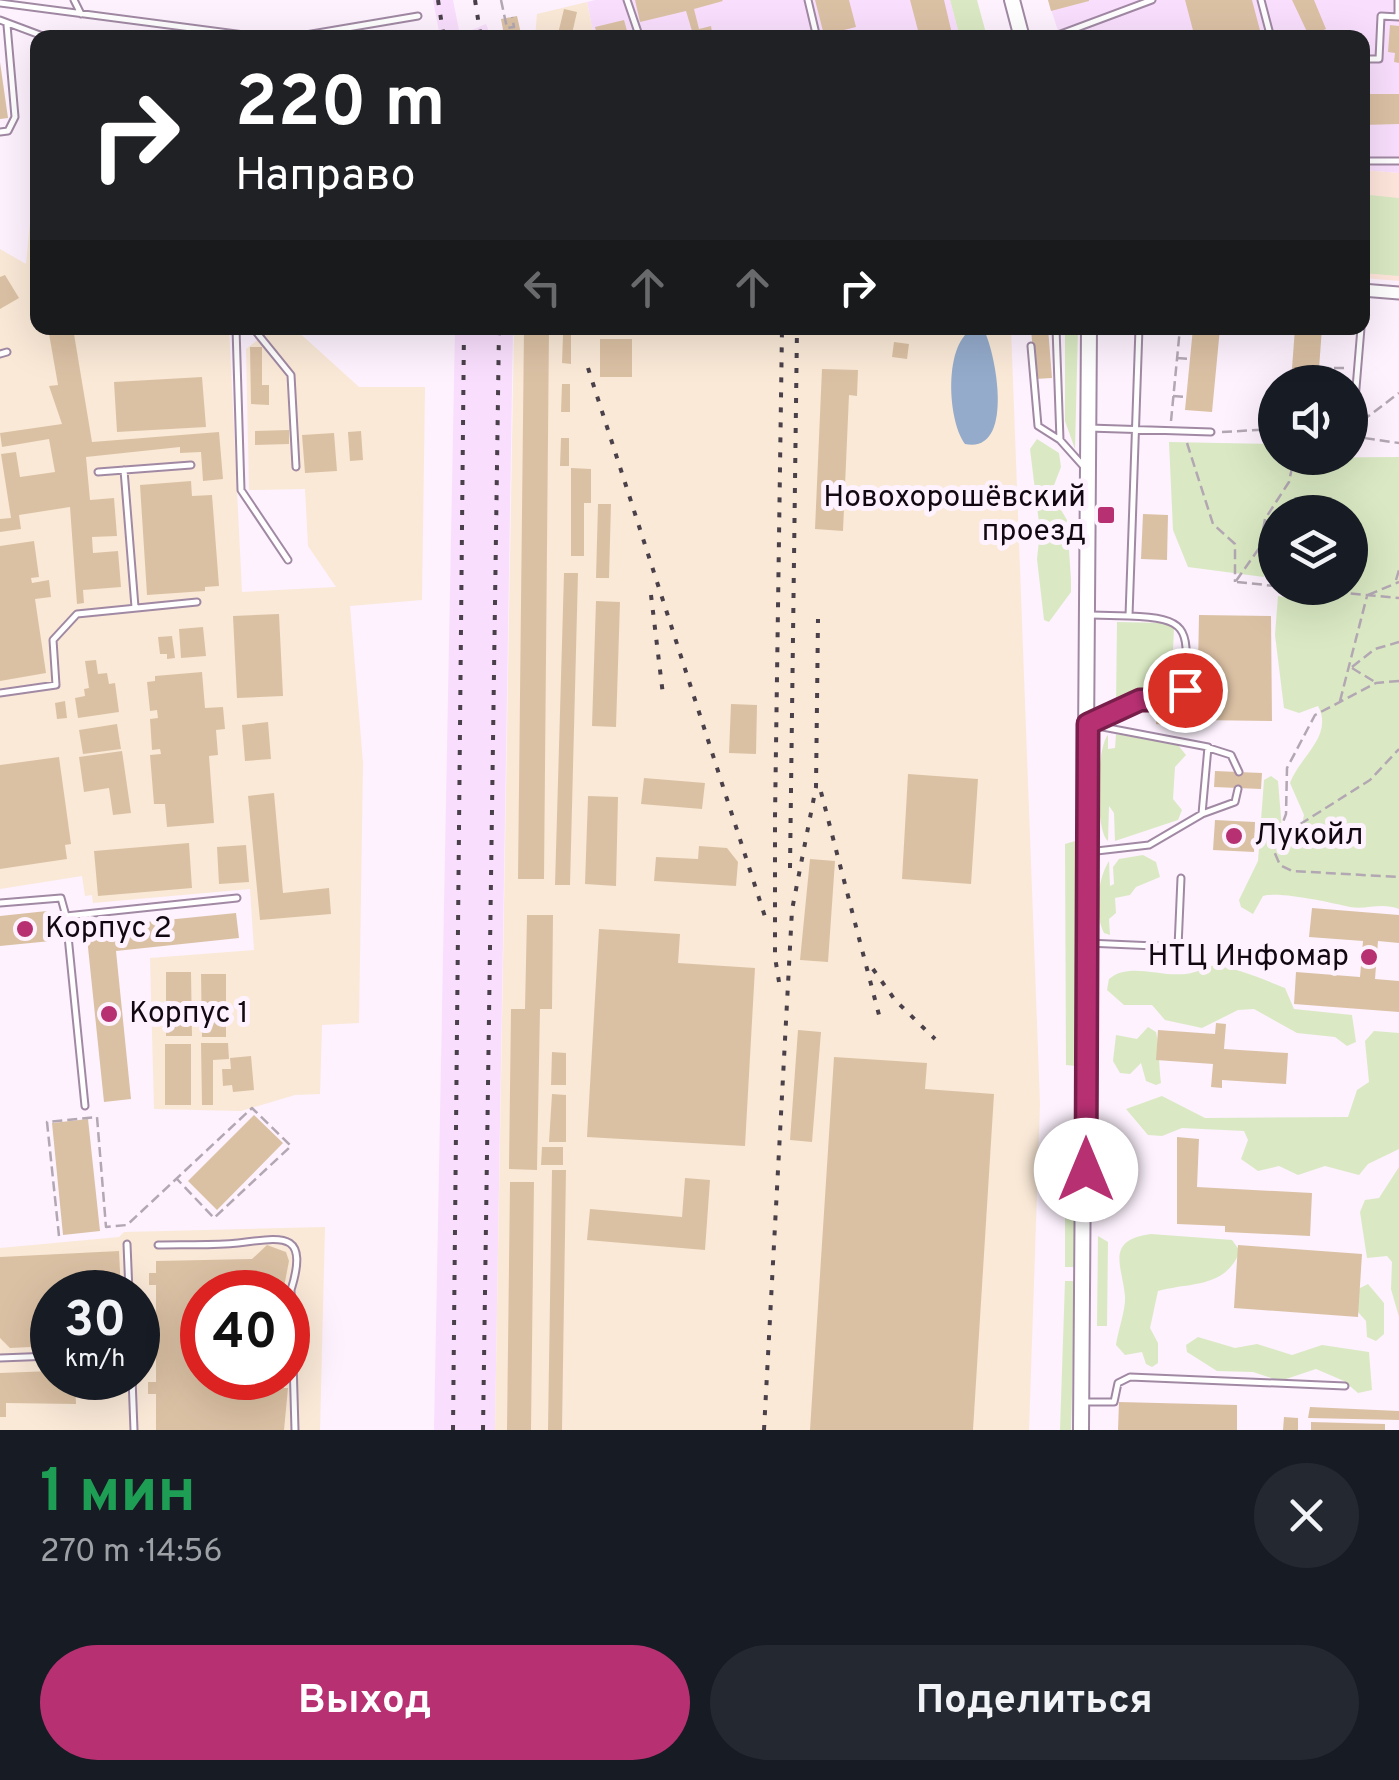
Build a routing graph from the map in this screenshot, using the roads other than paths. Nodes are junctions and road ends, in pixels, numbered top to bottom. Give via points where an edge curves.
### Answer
1 (74, 0) edge
2 (627, 0) edge
3 (808, 0) edge
4 (1012, 0) edge
5 (1152, 0) edge
6 (1261, 0) edge
7 (1398, 0) edge
8 (0, 3) edge
9 (83, 16) junction
10 (418, 16) dead end
11 (1398, 17) edge
12 (0, 20) edge
13 (7, 25) junction
14 (201, 30) edge
15 (335, 30) edge
16 (637, 30) edge
17 (816, 30) edge
18 (1020, 30) edge
19 (1071, 30) edge
20 (1269, 30) edge
21 (30, 32) edge
22 (1370, 58) edge
23 (0, 132) edge
24 (1370, 161) edge
25 (1399, 161) edge
26 (1370, 291) edge
27 (1399, 294) edge
28 (236, 335) edge
29 (259, 335) edge
30 (1056, 335) edge
31 (1089, 335) edge
32 (1140, 335) edge
33 (1361, 335) edge
34 (1031, 346) dead end
35 (1358, 365) edge
36 (1089, 428) junction
37 (1134, 430) junction
38 (1211, 432) road end
39 (1060, 440) junction
40 (191, 465) dead end
41 (296, 466) dead end
42 (124, 470) junction
43 (1088, 470) junction
44 (98, 472) dead end
45 (288, 560) dead end
46 (197, 602) dead end
47 (135, 608) junction
48 (1087, 614) junction
49 (1129, 616) junction
50 (0, 693) edge
51 (1088, 724) junction
52 (1208, 748) junction
53 (1239, 772) dead end
54 (1238, 788) dead end
55 (1202, 814) junction
56 (1088, 852) junction
57 (1181, 878) dead end
58 (236, 898) dead end
59 (0, 904) edge
60 (66, 916) junction
61 (1087, 943) junction
62 (85, 1106) dead end
63 (127, 1244) dead end
64 (158, 1245) dead end
65 (128, 1270) edge
66 (30, 1357) edge
67 (0, 1358) edge
68 (1345, 1386) dead end
69 (133, 1400) edge
70 (1082, 1402) junction
71 (134, 1430) edge
72 (295, 1430) edge
73 (1081, 1430) edge

1 - 9 lane
2 - 16 lane
3 - 17 lane
4 - 18 street
5 - 19 lane
6 - 20 lane
7 - 11 lane
8 - 9 lane
9 - 14 lane
10 - 15 lane
11 - 22 lane via 1381,16 1380,58
12 - 13 lane
13 - 21 lane
13 - 23 lane via 15,118
24 - 25 lane
26 - 27 street
28 - 45 lane via 241,490
29 - 41 lane via 291,376
30 - 39 lane
31 - 36 street
32 - 37 lane
33 - 35 lane
34 - 39 lane via 1038,426
36 - 37 lane
36 - 43 street
37 - 38 lane
37 - 49 lane
39 - 43 lane
40 - 42 lane
42 - 44 lane
42 - 47 lane
43 - 48 street
46 - 47 lane
47 - 50 lane via 77,614 53,640 56,685
48 - 49 lane
48 - 51 street
49 - 51 lane via 1165,617 1178,625 1186,648 1185,690 1174,700 1140,700
51 - 52 lane
51 - 56 street
52 - 53 lane via 1225,751
52 - 55 lane
54 - 55 lane via 1235,802
55 - 56 lane via 1149,845
56 - 61 street
57 - 61 lane via 1178,947
58 - 60 lane
59 - 60 lane via 61,898
60 - 62 lane
61 - 70 street
63 - 65 lane
64 - 72 lane via 242,1243 262,1236 285,1239 294,1248
66 - 67 lane
68 - 70 lane via 1130,1377 1118,1383 1114,1402
69 - 71 lane
70 - 73 street

